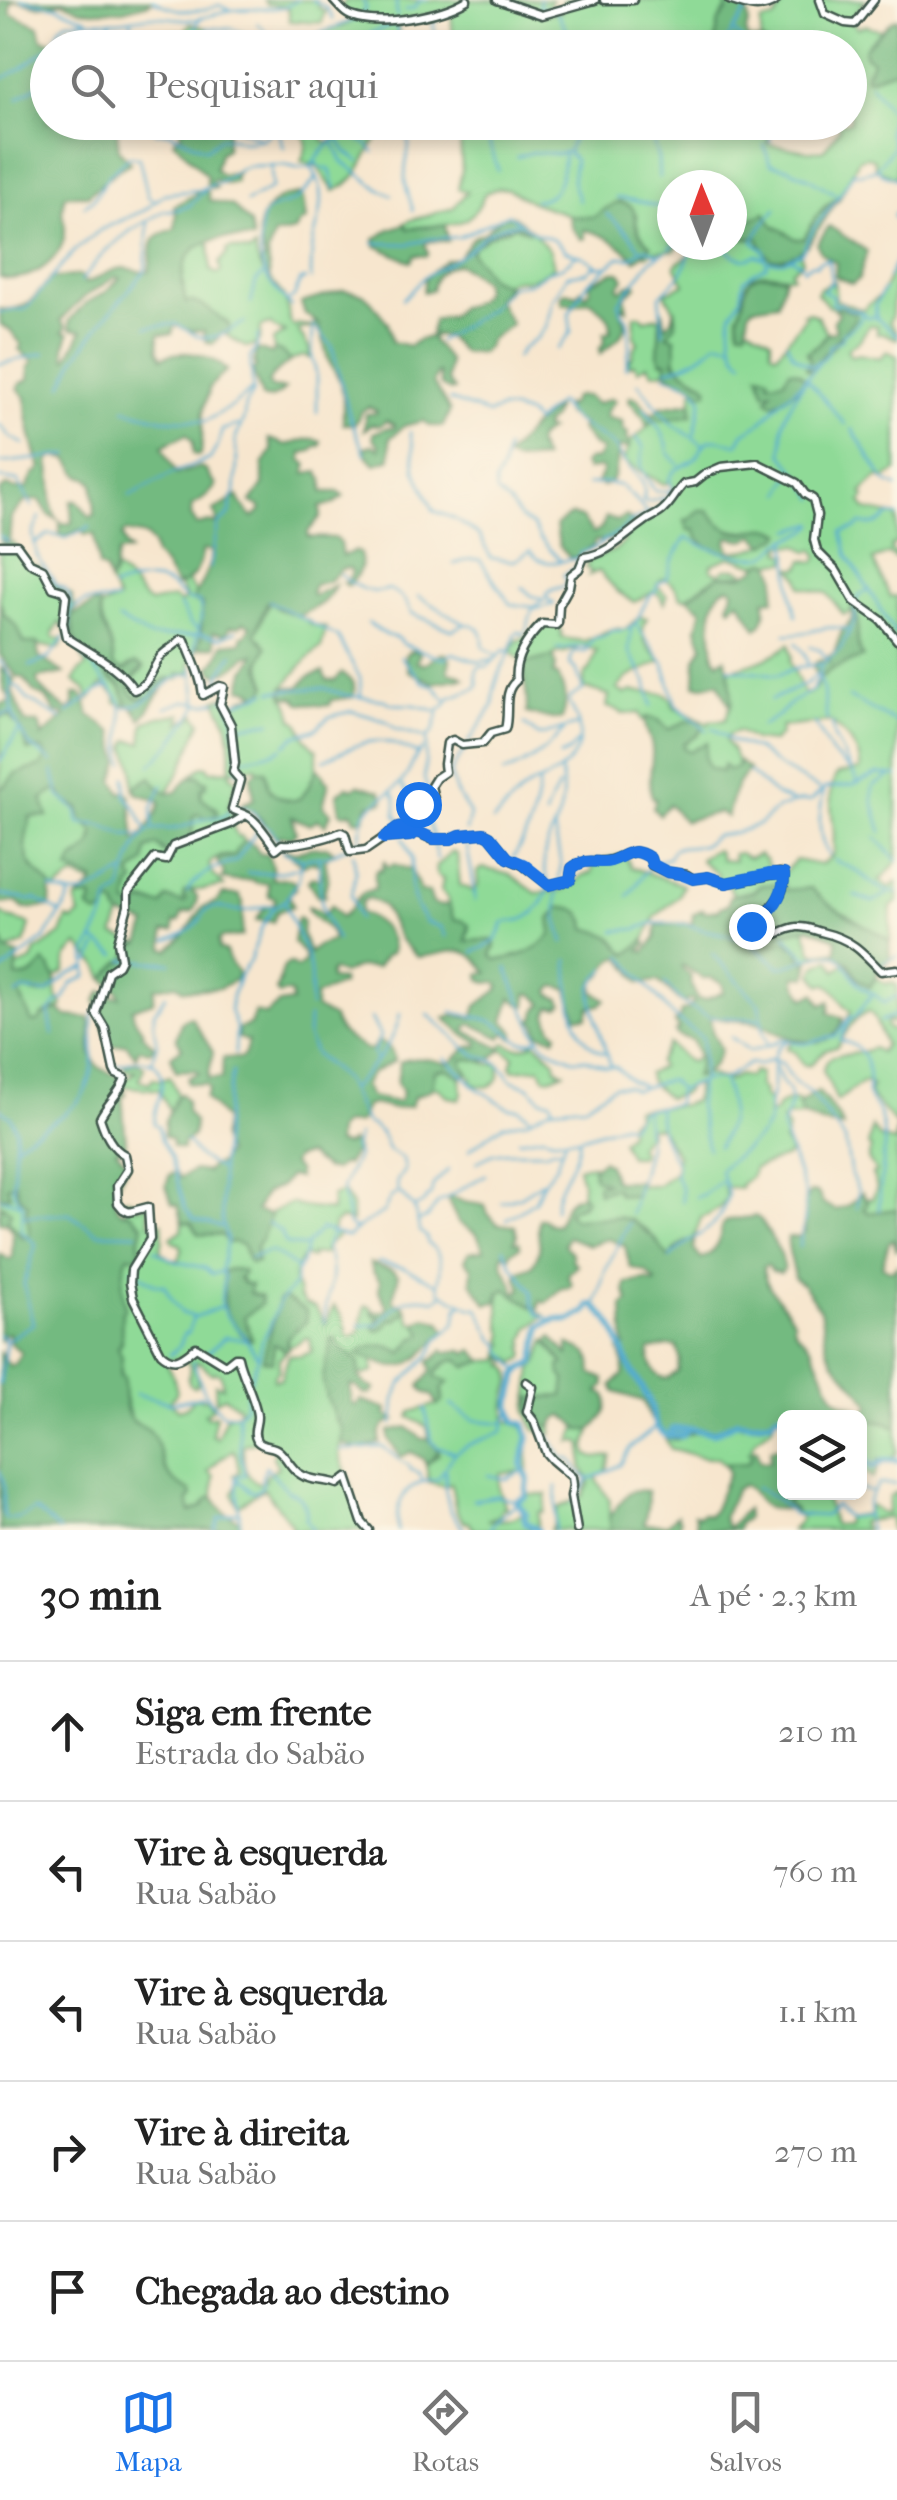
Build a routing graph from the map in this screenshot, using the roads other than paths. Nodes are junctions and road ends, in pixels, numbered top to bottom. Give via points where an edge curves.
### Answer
1 (333, 0) edge
2 (467, 0) edge
3 (497, 0) edge
4 (595, 0) edge
5 (604, 0) edge
6 (633, 0) edge
7 (729, 0) edge
8 (777, 0) edge
9 (820, 0) edge
10 (874, 0) edge
11 (0, 545) edge
12 (897, 640) edge
13 (245, 815) junction
14 (384, 838) junction
15 (897, 970) edge
16 (526, 1382) dead end
17 (369, 1530) edge
18 (577, 1530) edge

1 - 2 street via 347,15 382,21 428,15
3 - 4 street via 542,14
5 - 6 street
7 - 8 street via 760,8
9 - 10 street via 825,14 850,24
11 - 13 street via 17,545 43,569 66,596 66,637 105,660 134,690 146,684 164,652 185,640 204,695 224,686 220,703 231,724 233,772 240,780 232,807
12 - 14 street via 854,601 817,552 818,515 798,483 762,464 704,474 627,537 584,557 571,574 558,624 542,624 516,662 504,730 481,743 448,742 433,800 418,804 408,826
13 - 14 street via 276,849 341,832 353,852
13 - 17 street via 172,846 166,860 154,858 128,892 121,960 108,972 96,1012 114,1070 125,1083 100,1118 128,1164 117,1186 120,1206 148,1206 150,1236 130,1282 161,1353 180,1359 196,1348 225,1365 238,1358 258,1415 257,1440 279,1450 304,1477 338,1484 347,1477
14 - 15 street via 484,833 549,885 570,880 580,861 610,862 639,852 667,872 693,879 726,883 784,874 784,888 751,932 776,936 806,927 848,941 881,972
16 - 18 street via 533,1387 527,1412 541,1444 572,1477

